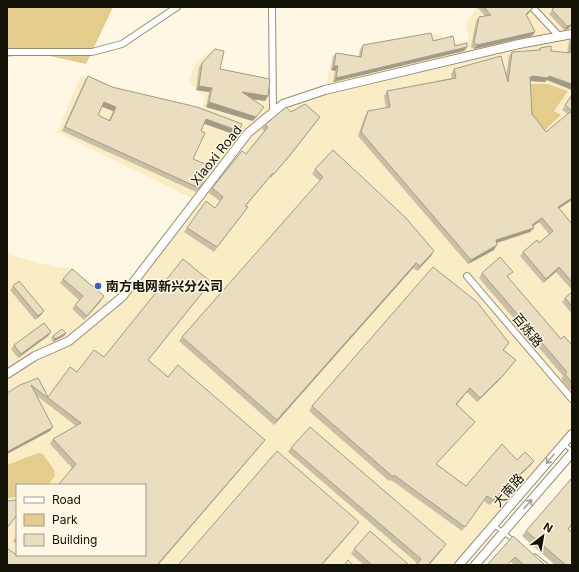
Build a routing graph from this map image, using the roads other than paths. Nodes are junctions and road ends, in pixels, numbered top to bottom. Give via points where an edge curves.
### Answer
1 (177, 7) edge
2 (272, 7) edge
3 (532, 7) edge
4 (572, 34) edge
5 (559, 36) junction
6 (7, 52) edge
7 (273, 112) junction
8 (467, 276) dead end
9 (7, 374) edge
10 (572, 399) edge
11 (572, 434) edge
12 (564, 444) junction
13 (572, 452) edge
14 (493, 525) junction
15 (504, 533) junction
16 (516, 542) edge
17 (534, 556) edge
18 (458, 565) edge
19 (476, 565) edge
20 (546, 565) edge

1 - 6 street via 122,44 92,52
2 - 7 street
3 - 5 street
4 - 5 street, Xiaoxi Road
5 - 7 street, Xiaoxi Road via 325,90 283,104
7 - 9 street, Xiaoxi Road via 248,133 122,296 69,342 35,356
8 - 10 street, 百炼路
11 - 12 street, 大南路
12 - 13 lane
12 -> 14 street, 大南路 via 566,441
15 -> 13 street, 大南路
14 - 15 lane
14 - 18 street, 大南路
15 - 16 lane
15 - 19 street, 大南路
17 - 20 lane

